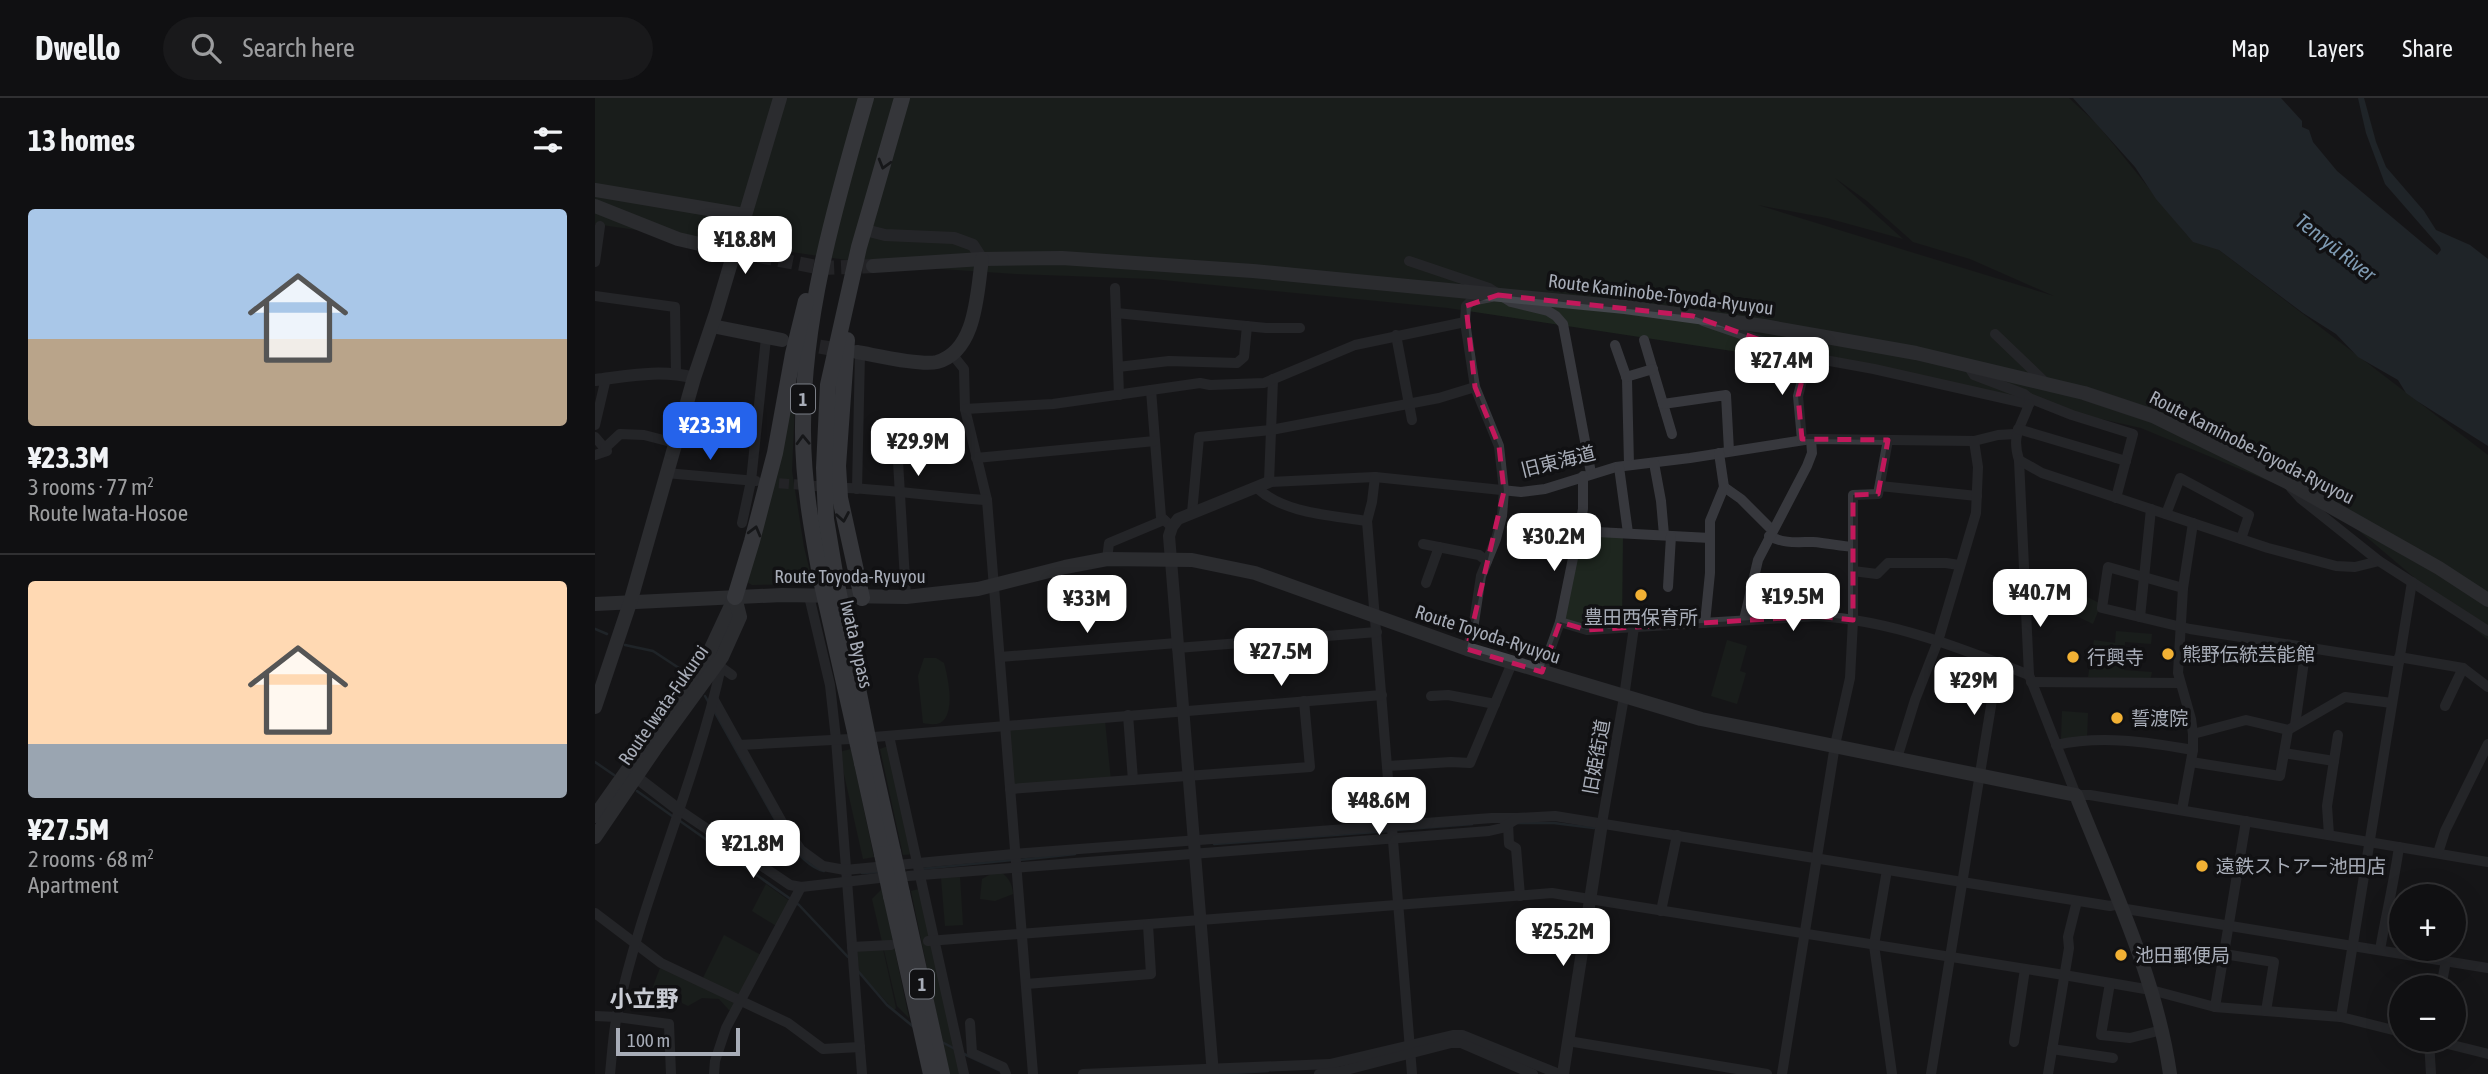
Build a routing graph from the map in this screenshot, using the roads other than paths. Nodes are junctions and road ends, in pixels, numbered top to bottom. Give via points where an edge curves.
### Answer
1 (780, 98) edge
2 (866, 98) edge
3 (902, 98) edge
4 (595, 190) edge
5 (595, 206) edge
6 (746, 209) junction
7 (832, 219) junction
8 (600, 226) dead end
9 (865, 230) junction
10 (717, 248) tunnel mouth
11 (982, 259) junction
12 (1409, 261) dead end
13 (595, 262) edge
14 (873, 265) tunnel mouth
15 (1115, 288) dead end
16 (1498, 295) junction
17 (595, 296) edge
18 (1116, 313) junction
19 (1693, 316) junction
20 (1465, 322) junction
21 (712, 326) junction
22 (1247, 326) junction
23 (1300, 328) dead end
24 (1995, 334) dead end
25 (1396, 335) junction
26 (766, 338) junction
27 (782, 340) tunnel mouth
28 (1644, 340) dead end
29 (1615, 345) dead end
30 (859, 353) joint
31 (952, 354) junction
32 (1808, 357) junction
33 (1967, 364) junction
34 (1118, 368) junction
35 (1653, 369) junction
36 (676, 373) junction
37 (1626, 377) junction
38 (694, 378) junction
39 (601, 379) edge
40 (1273, 379) junction
41 (2046, 384) junction
42 (1475, 387) junction
43 (1151, 390) junction
44 (1119, 395) junction
45 (2029, 401) junction
46 (1409, 404) junction
47 (1663, 404) junction
48 (965, 408) junction
49 (1412, 420) dead end
50 (595, 425) edge
51 (896, 428) dead end
52 (1271, 430) junction
53 (2017, 431) junction
54 (1672, 434) dead end
55 (595, 437) edge
56 (1806, 440) junction
57 (1888, 440) junction
58 (1156, 441) junction
59 (1974, 441) junction
60 (675, 443) junction
61 (605, 448) junction
62 (1724, 452) junction
63 (595, 455) edge
64 (977, 458) junction
65 (2019, 460) junction
66 (2126, 461) junction
67 (1654, 463) junction
68 (1624, 466) junction
69 (666, 473) junction
70 (1587, 475) junction
71 (1375, 477) junction
72 (754, 481) junction
73 (2287, 482) junction
74 (1263, 485) junction
75 (1879, 486) junction
76 (1724, 487) junction
77 (900, 490) junction
78 (1504, 491) junction
79 (1977, 496) junction
80 (2116, 498) junction
81 (987, 500) junction
82 (2151, 509) junction
83 (1192, 513) junction
84 (2166, 514) junction
85 (1367, 521) junction
86 (742, 523) dead end
87 (2193, 523) junction
88 (1168, 524) junction
89 (1578, 531) junction
90 (1628, 533) junction
91 (1771, 533) junction
92 (1667, 535) junction
93 (1710, 538) junction
94 (2241, 539) junction
95 (1423, 544) dead end
96 (1439, 547) junction
97 (1853, 547) junction
98 (1169, 558) junction
99 (1107, 559) junction
100 (1487, 561) junction
101 (2379, 561) junction
102 (1959, 565) junction
103 (1853, 570) junction
104 (2144, 576) junction
105 (828, 580) junction
106 (2412, 582) junction
107 (1426, 583) dead end
108 (992, 586) junction
109 (1668, 587) dead end
110 (2183, 587) junction
111 (809, 596) junction
112 (735, 597) junction
113 (906, 597) junction
114 (862, 598) junction
115 (2488, 600) edge
116 (630, 603) junction
117 (595, 604) edge
118 (2140, 617) junction
119 (1744, 620) junction
120 (1853, 620) junction
121 (1560, 622) junction
122 (1705, 623) junction
123 (1376, 625) junction
124 (2181, 626) junction
125 (1634, 628) junction
126 (2488, 631) edge
127 (1938, 641) junction
128 (1177, 646) junction
129 (2306, 647) junction
130 (1467, 649) junction
131 (1000, 657) junction
132 (2399, 660) junction
133 (1512, 663) junction
134 (1998, 663) junction
135 (720, 666) junction
136 (2463, 668) junction
137 (1542, 672) junction
138 (732, 675) dead end
139 (2030, 679) junction
140 (2180, 684) junction
141 (2488, 687) edge
142 (1382, 695) junction
143 (1431, 696) dead end
144 (1624, 697) junction
145 (714, 700) junction
146 (1304, 701) junction
147 (2392, 703) junction
148 (1495, 704) junction
149 (2445, 706) dead end
150 (595, 708) edge
151 (1182, 711) junction
152 (1128, 715) junction
153 (1005, 725) junction
154 (2291, 728) junction
155 (2193, 734) junction
156 (2338, 735) dead end
157 (889, 736) junction
158 (836, 739) junction
159 (2488, 744) edge
160 (739, 745) junction
161 (1835, 745) junction
162 (2056, 746) junction
163 (2193, 750) junction
164 (2284, 753) junction
165 (1897, 758) junction
166 (2334, 761) junction
167 (2191, 762) junction
168 (1388, 766) junction
169 (1188, 775) junction
170 (1980, 776) junction
171 (636, 777) junction
172 (1133, 780) junction
173 (1010, 789) junction
174 (2075, 795) junction
175 (679, 810) junction
176 (2182, 810) junction
177 (595, 816) edge
178 (1513, 821) junction
179 (2246, 821) junction
180 (1602, 823) junction
181 (1392, 825) junction
182 (595, 834) edge
183 (1677, 835) junction
184 (2329, 835) junction
185 (1394, 838) junction
186 (2369, 842) junction
187 (1194, 847) junction
188 (2399, 847) junction
189 (2438, 853) junction
190 (1014, 854) junction
191 (1817, 859) junction
192 (918, 862) junction
193 (2488, 862) edge
194 (1016, 868) junction
195 (1887, 870) junction
196 (846, 876) junction
197 (908, 876) dead end
198 (920, 876) junction
199 (880, 878) dead end
200 (1963, 882) junction
201 (801, 887) junction
202 (897, 895) junction
203 (1520, 896) junction
204 (1591, 900) junction
205 (2077, 901) junction
206 (1399, 905) junction
207 (2119, 906) junction
208 (1661, 911) junction
209 (595, 913) edge
210 (1199, 920) junction
211 (1148, 925) junction
212 (2228, 925) junction
213 (1805, 934) junction
214 (1023, 935) junction
215 (931, 941) junction
216 (636, 944) junction
217 (891, 945) dead end
218 (1874, 945) junction
219 (2353, 946) junction
220 (852, 947) junction
221 (2380, 950) junction
222 (2389, 952) edge
223 (2224, 954) junction
224 (1950, 958) junction
225 (2446, 961) joint
226 (2488, 968) edge
227 (2025, 969) junction
228 (2064, 975) junction
229 (2443, 975) edge
230 (2110, 983) junction
231 (1026, 984) junction
232 (2151, 990) junction
233 (740, 1001) junction
234 (2215, 1007) junction
235 (2266, 1011) junction
236 (595, 1016) edge
237 (617, 1017) junction
238 (2341, 1017) junction
239 (970, 1023) dead end
240 (2389, 1029) edge
241 (2162, 1030) junction
242 (1568, 1041) junction
243 (2014, 1042) dead end
244 (860, 1047) junction
245 (1410, 1049) junction
246 (2052, 1049) junction
247 (2466, 1049) edge
248 (2430, 1052) edge
249 (2488, 1054) edge
250 (2113, 1058) dead end
251 (1212, 1072) edge
252 (610, 1074) edge
253 (671, 1074) edge
254 (714, 1074) edge
255 (862, 1074) edge
256 (931, 1074) edge
257 (942, 1074) edge
258 (964, 1074) edge
259 (1006, 1074) edge
260 (1033, 1074) edge
261 (1083, 1074) edge
262 (1319, 1074) edge
263 (1412, 1074) edge
264 (1533, 1074) edge
265 (1561, 1074) edge
266 (1767, 1074) edge
267 (1782, 1074) edge
268 (1892, 1074) edge
269 (1931, 1074) edge
270 (2048, 1074) edge
271 (2170, 1074) edge
272 (2431, 1074) edge

1 - 6 main road
2 - 7 highway, 1
3 -> 9 highway, 1
4 - 6 main road
5 - 10 main road via 678,239
6 - 21 main road
105 -> 7 highway, Iwata Bypass / 1 via 806,493 803,402
112 -> 7 highway, 1 via 775,453 816,258
8 - 13 street
9 - 11 street via 954,238 973,245
9 - 105 highway, Iwata Bypass / 1 via 828,384 824,430
9 -> 114 highway, 1 via 851,304 838,466 840,498
11 - 14 main road, Route Kaminobe-Toyoda-Ryuyou
11 - 16 main road, Route Kaminobe-Toyoda-Ryuyou via 1126,262
11 - 31 main road via 967,337
12 - 16 street
15 - 18 street
16 - 19 main road, Route Kaminobe-Toyoda-Ryuyou
16 - 20 street via 1471,301
16 - 70 street via 1548,311 1563,324
17 - 36 street via 675,307
18 - 22 street
18 - 34 street
19 - 32 street
19 - 33 main road, Route Kaminobe-Toyoda-Ryuyou
20 - 25 street
20 - 42 street
21 - 26 main road
21 - 38 main road
22 - 23 street
22 - 34 street via 1244,357 1237,363 1169,361
24 - 41 street
25 - 40 street via 1355,345
25 - 46 street
26 - 27 main road
26 - 72 street
28 - 35 street
29 - 37 street
30 - 31 main road via 923,362 937,362
30 - 77 street via 852,489
31 - 48 street via 964,369
32 - 45 street
32 - 56 street via 1798,396
33 - 41 main road, Route Kaminobe-Toyoda-Ryuyou
33 - 45 street via 1974,375 2024,394
34 - 44 street
35 - 37 street
35 - 47 street
36 - 38 street
36 - 39 street
37 - 68 street via 1629,411
38 - 60 main road
39 - 50 street
40 - 43 street
40 - 52 street
41 - 73 main road, Route Kaminobe-Toyoda-Ryuyou via 2153,416
42 - 46 street
42 - 78 street via 1499,446
43 - 44 street
43 - 58 street
44 - 48 street
45 - 53 street
45 - 66 street via 2133,434
46 - 49 street
46 - 52 street
47 - 54 street
47 - 62 street via 1726,395
48 - 64 street
51 - 77 street
52 - 74 street
52 - 83 street via 1199,437
53 - 59 street, 旧東海道
53 - 65 street
53 - 66 street
55 - 61 street
56 - 57 street, 旧東海道
56 - 62 street, 旧東海道
56 - 91 street via 1812,453
57 - 59 street, 旧東海道
57 - 75 street
58 - 64 street
58 - 88 street via 1161,517
59 - 79 street
60 - 61 street via 620,434
60 - 69 main road
61 - 63 street via 607,451
62 - 67 street, 旧東海道
62 - 76 street
64 - 81 street
65 - 80 street via 2042,473
65 - 139 street
66 - 80 street
67 - 68 street, 旧東海道
67 - 92 street
68 - 70 street, 旧東海道
68 - 90 street
69 - 72 street
69 - 116 main road
70 - 78 street, 旧東海道 via 1545,488
70 - 89 street
71 - 74 street, 旧東海道
71 - 78 street, 旧東海道
71 - 85 street
72 - 86 street
73 - 101 street via 2300,498
73 - 115 main road, Route Kaminobe-Toyoda-Ryuyou
74 - 83 street, 旧東海道
74 - 85 street via 1266,496 1300,509
75 - 79 street
75 - 97 street via 1878,494 1853,495
76 - 91 street
76 - 93 street via 1710,521
77 - 81 street
77 - 113 street
78 - 100 street via 1502,516
79 - 102 street
80 - 82 street
81 - 108 street
82 - 84 street
82 - 104 street
83 - 88 street, 旧東海道
84 - 87 street
84 - 94 street via 2180,478 2249,515
85 - 123 street
87 - 94 street
87 - 110 street
88 - 98 street
88 - 99 street, 旧東海道 via 1109,543
89 - 90 street
89 - 121 street
90 - 92 street
91 - 97 street via 1782,542
91 - 119 street via 1758,560
92 - 93 street
92 - 109 street
93 - 122 street
94 - 101 street via 2336,566
95 - 96 street
96 - 100 street via 1479,555
96 - 107 street
97 - 103 street
98 - 99 main road, Route Toyoda-Ryuyou
98 - 123 main road, Route Toyoda-Ryuyou via 1255,573
98 - 128 street
99 - 108 main road, Route Toyoda-Ryuyou
100 - 130 street
101 - 106 street
102 - 103 street via 1888,563 1877,574
102 - 127 street
103 - 120 street
104 - 110 street
104 - 118 street
104 - 118 street via 2108,567 2102,608
105 - 202 highway, Iwata Bypass / 1, bridge
106 - 126 street
106 - 132 street
108 - 113 main road, Route Toyoda-Ryuyou
108 - 131 street
110 - 124 street
111 - 112 main road, Route Toyoda-Ryuyou
111 - 114 main road, Route Toyoda-Ryuyou
111 - 158 street via 830,685
112 - 116 main road, Route Toyoda-Ryuyou
112 - 135 main road, Route Iwata-Fukuroi via 740,617
112 - 177 main road, Route Iwata-Fukuroi via 707,657
113 - 114 main road, Route Toyoda-Ryuyou
116 - 117 main road, Route Toyoda-Ryuyou
116 - 150 main road
118 - 124 street
119 - 120 street via 1817,616
119 - 122 street
120 - 127 street
120 - 161 street via 1850,678
121 - 125 street via 1587,630
121 - 137 street
122 - 125 street
123 - 128 street
123 - 130 main road, Route Toyoda-Ryuyou
123 - 142 street
124 - 129 street
124 - 140 street
125 - 144 street, 旧姫街道
127 - 134 street
127 - 165 street
128 - 131 street
128 - 151 street
129 - 132 street
129 - 154 street
130 - 133 main road, Route Toyoda-Ryuyou
131 - 153 street
132 - 136 street
132 - 147 street
133 - 137 main road, Route Toyoda-Ryuyou
133 - 148 street
134 - 139 street
134 - 170 street
135 - 138 street
135 - 145 street
135 - 171 main road, Route Iwata-Fukuroi
136 - 141 street
136 - 149 street
137 - 144 main road, Route Toyoda-Ryuyou
139 - 140 street
139 - 162 street
140 - 155 street
142 - 146 street
142 - 168 street
143 - 148 street
144 - 161 main road, Route Toyoda-Ryuyou via 1701,719
144 - 180 street, 旧姫街道
145 - 160 street
145 - 175 street
146 - 151 street
146 - 169 street via 1310,767
147 - 154 street via 2345,697
147 - 186 street
148 - 168 street via 1470,763
151 - 152 street
151 - 169 street
152 - 153 street
152 - 172 street
153 - 157 street
153 - 173 street
154 - 155 street via 2246,720
154 - 164 street
155 - 163 street
156 - 166 street
157 - 158 street
157 - 192 street
158 - 160 street
158 - 196 street
159 - 189 street
160 - 196 street via 800,850
161 - 165 main road, Route Toyoda-Ryuyou
161 - 191 street
162 - 163 street via 2125,740
162 - 174 street
163 - 167 street
164 - 166 street
164 - 167 street via 2280,776
165 - 170 main road, Route Toyoda-Ryuyou
166 - 184 street via 2327,806
167 - 176 street
168 - 181 street
169 - 172 street
169 - 187 street
170 - 174 main road, Route Toyoda-Ryuyou
170 - 200 street
171 - 175 street
171 - 182 main road, Route Iwata-Fukuroi
172 - 173 street
173 - 190 street
174 - 176 street
174 - 207 main road
175 - 201 street via 782,881
175 - 216 street
176 - 179 street
178 - 180 street via 1555,816
178 - 181 street via 1492,818
178 - 185 street via 1489,831
178 - 203 street via 1509,844 1516,848
179 - 184 street
179 - 212 street
180 - 183 street
180 - 204 street
181 - 185 street
181 - 187 street
183 - 191 street
183 - 208 street
184 - 186 street
185 - 187 street
185 - 206 street
186 - 188 street
186 - 219 street
187 - 190 street
187 - 194 street
187 - 210 street
188 - 189 street
188 - 221 street
189 - 193 street
190 - 192 street
190 - 194 street
191 - 195 street
191 - 213 street
192 - 196 street
192 - 198 street
194 - 198 street
194 - 214 street
195 - 200 street
195 - 218 street
196 - 199 street
196 - 201 street
196 - 220 street
197 - 198 street
198 - 215 street
200 - 205 street
200 - 224 street
201 - 233 street
202 - 256 highway, Iwata Bypass / 1
202 - 257 highway, Iwata Bypass / 1
203 - 204 street via 1552,893
203 - 206 street
204 - 208 street
204 - 242 street
205 - 207 street
205 - 228 street
206 - 210 street
206 - 245 street
207 - 212 street
207 - 232 main road
208 - 213 street
209 - 216 street
210 - 211 street
210 - 251 street
211 - 214 street
211 - 231 street via 1151,974
212 - 219 street
212 - 223 street
213 - 218 street
213 - 267 street
214 - 215 street
214 - 231 street
215 - 258 street
216 - 233 street via 661,963
216 - 237 street
217 - 220 street
218 - 224 street
218 - 268 street
219 - 221 street
219 - 238 street
220 - 244 street
221 - 222 street
223 - 234 street
223 - 235 street via 2274,962
224 - 227 street
224 - 269 street
225 - 226 street
225 - 229 street
227 - 228 street
227 - 243 street
228 - 230 street
228 - 246 street
230 - 232 street
230 - 241 street via 2101,1035 2130,1038
231 - 260 street
232 - 234 street
232 - 241 main road
233 - 244 street via 789,1023 823,1049
233 - 254 street via 726,1028
234 - 235 street
235 - 238 street
236 - 237 street
237 - 252 street
237 - 253 street via 669,1024
238 - 240 street
239 - 259 street via 972,1053 1003,1067
241 - 271 main road
242 - 265 street
242 - 266 street
244 - 255 street
245 - 251 street via 1330,1064
245 - 262 street
245 - 263 street
245 - 264 street via 1461,1043
245 - 265 street via 1462,1035
246 - 250 street
246 - 270 street
247 - 249 street
248 - 272 street
251 - 261 street

